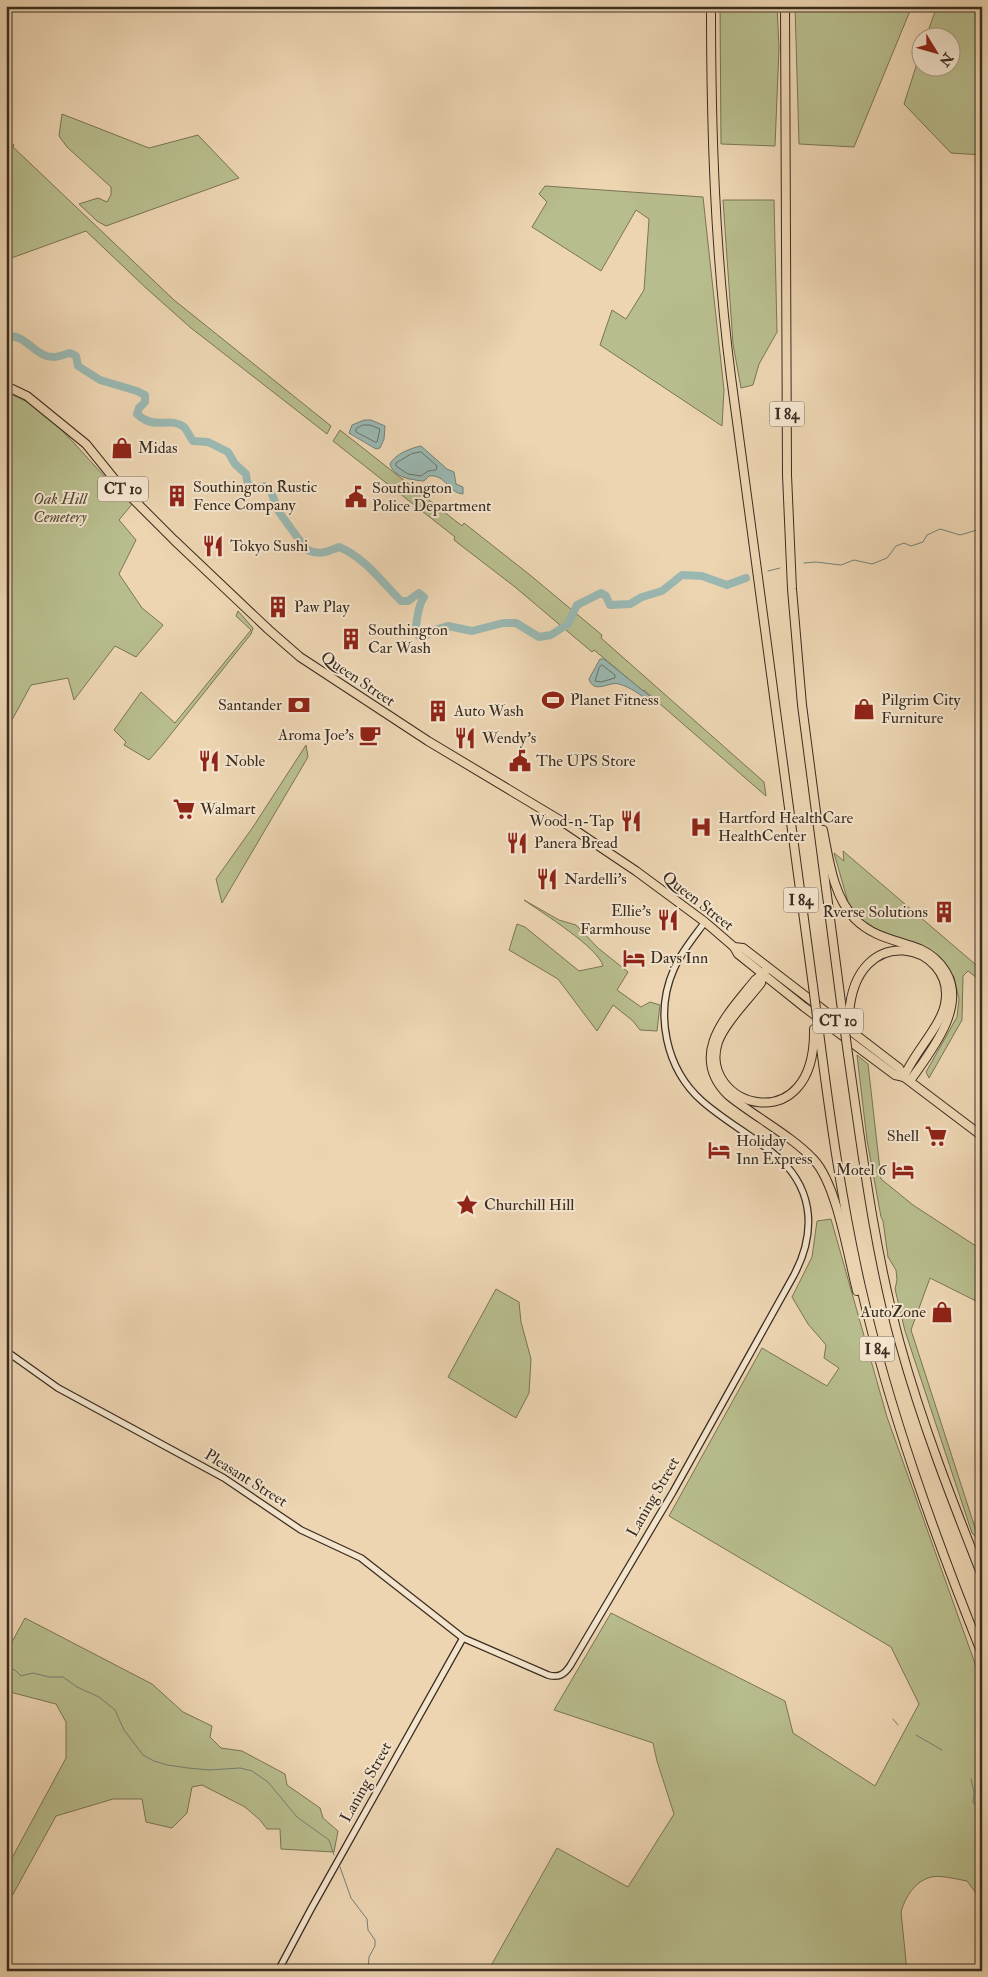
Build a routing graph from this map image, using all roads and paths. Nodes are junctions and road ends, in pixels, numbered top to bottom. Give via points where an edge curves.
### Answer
1 (712, 6) edge
2 (785, 6) edge
3 (6, 386) edge
4 (819, 821) junction
5 (705, 922) junction
6 (765, 971) junction
7 (846, 1012) junction
8 (816, 1031) junction
9 (907, 1079) junction
10 (982, 1136) edge
11 (6, 1351) edge
12 (894, 1410) junction
13 (982, 1576) edge
14 (463, 1638) junction
15 (982, 1654) edge
16 (278, 1971) edge

1 - 8 highway, I 84, bridge via 712,147 720,285
2 - 4 highway, I 84 via 788,513 798,667
3 - 5 highway, Queen Street / CT 10 via 27,396 86,444 120,486 174,540 300,657 428,741 563,822
4 - 7 highway, I 84
4 - 9 highway via 842,900 856,919 876,934 931,956 951,983 952,1006 947,1020
5 - 6 highway, Queen Street / CT 10 via 738,954
5 - 14 street, Laning Street via 678,961 667,990 664,1021 670,1050 682,1076 699,1098 780,1160 796,1179 808,1212 808,1239 803,1257 672,1492 566,1672 558,1677 548,1676
6 - 8 highway via 761,983 718,1042 717,1064 728,1086 743,1098 756,1102 777,1101 792,1093 810,1067
6 - 9 highway, Queen Street / CT 10 via 895,1075
6 - 12 highway via 716,1033 711,1056 713,1072 728,1095 806,1153 826,1178 866,1325
7 - 9 highway via 859,974 880,955 907,951 924,957 936,967 944,984 944,1011 909,1065
7 - 13 highway, I 84, bridge via 848,1054 873,1222 895,1324 930,1442
8 - 12 highway, I 84 via 855,1258
9 - 10 highway, Queen Street / CT 10
11 - 14 street, Pleasant Street via 58,1388 224,1478 302,1530 362,1558
12 - 15 highway, I 84 via 922,1499
14 - 16 street, Laning Street

